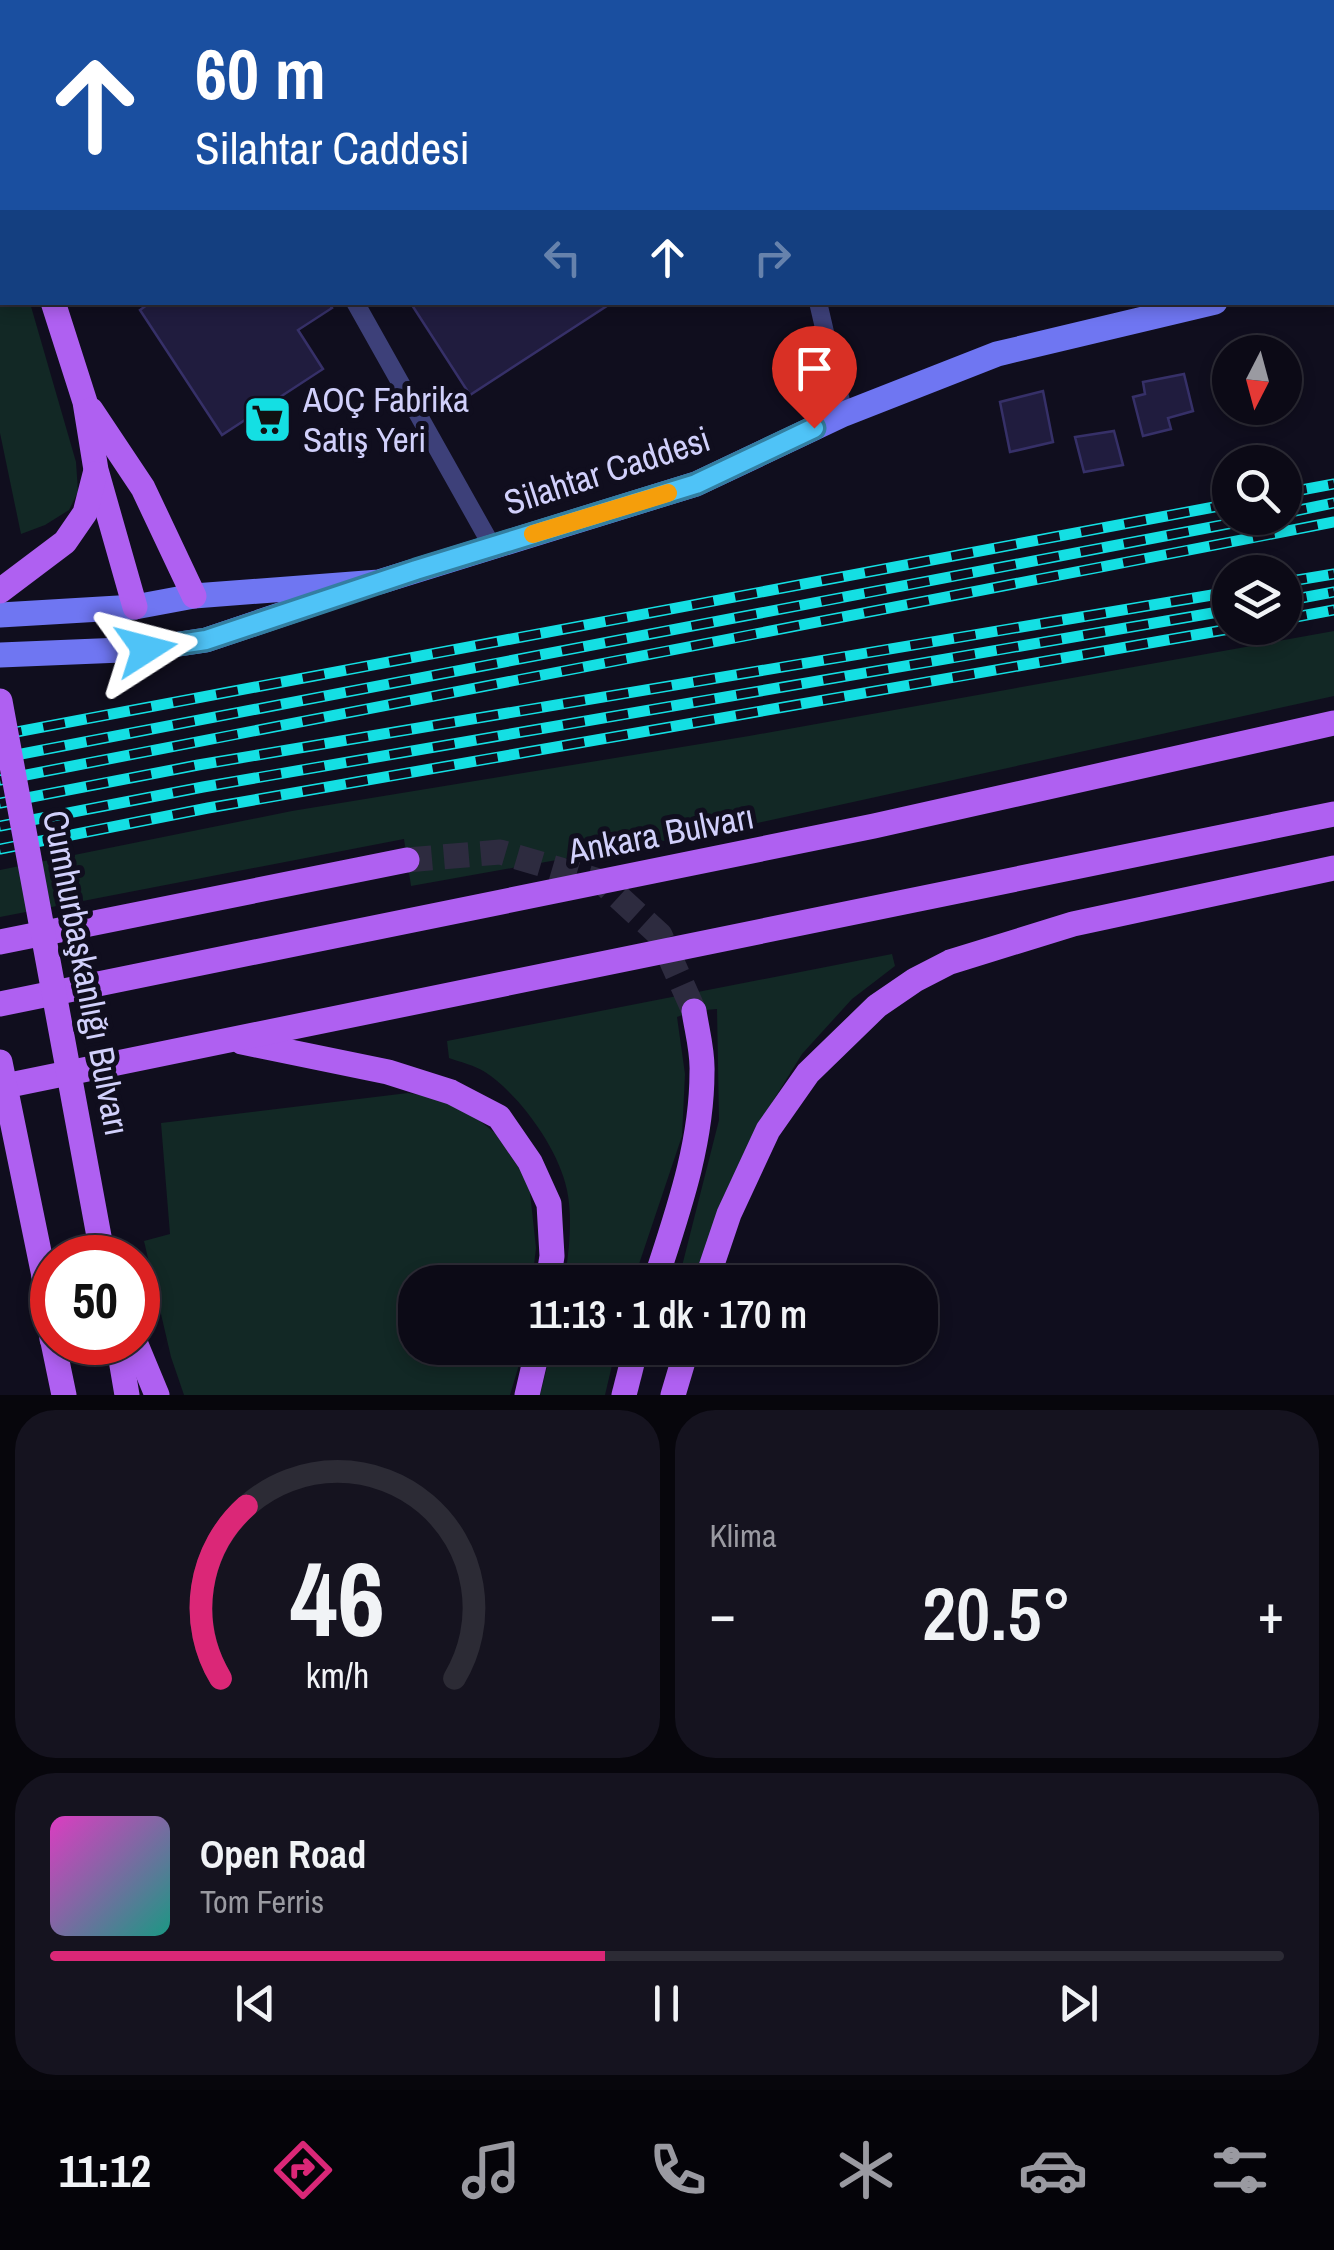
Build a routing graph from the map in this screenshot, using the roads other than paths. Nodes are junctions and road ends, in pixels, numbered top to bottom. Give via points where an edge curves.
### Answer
1 (55, 305) edge
2 (357, 305) edge
3 (819, 305) edge
4 (1202, 305) edge
5 (85, 402) junction
6 (844, 414) junction
7 (96, 470) junction
8 (492, 546) junction
9 (379, 582) junction
10 (0, 592) edge
11 (194, 596) junction
12 (135, 607) junction
13 (0, 615) edge
14 (206, 640) junction
15 (146, 649) junction
16 (0, 654) edge
17 (0, 701) edge
18 (1334, 724) edge
19 (1334, 814) edge
20 (407, 860) tunnel mouth
21 (1334, 868) edge
22 (0, 942) edge
23 (0, 1004) edge
24 (694, 1011) tunnel mouth
25 (232, 1040) junction
26 (0, 1062) edge
27 (0, 1088) edge
28 (36, 1235) edge
29 (100, 1235) edge
30 (551, 1265) edge
31 (661, 1265) edge
32 (711, 1265) edge
33 (51, 1365) edge
34 (58, 1365) edge
35 (122, 1365) edge
36 (145, 1365) edge
37 (534, 1365) edge
38 (632, 1365) edge
39 (682, 1365) edge
40 (48, 1395) edge
41 (64, 1395) edge
42 (127, 1395) edge
43 (157, 1395) edge
44 (527, 1395) edge
45 (624, 1395) edge
46 (673, 1395) edge

1 - 5 main road
2 - 8 lane
3 - 6 lane
4 - 6 main road, Silahtar Caddesi via 996,354
5 - 7 main road
5 - 11 main road via 143,488
6 - 8 main road, Silahtar Caddesi via 696,484
7 - 10 main road via 85,512 65,542
7 - 12 main road
8 - 9 main road, Silahtar Caddesi
9 - 11 main road, Silahtar Caddesi
9 - 14 main road
11 - 12 main road, Silahtar Caddesi
11 - 14 main road
12 - 13 main road, Silahtar Caddesi
12 - 15 main road
14 - 15 main road
15 - 16 main road
17 - 29 main road, Cumhurbaşkanlığı Bulvarı, bridge
18 - 23 main road, Ankara Bulvarı via 874,826
19 - 25 main road
20 - 22 main road
21 - 32 main road via 1073,924 950,962 915,980 877,1006 808,1072 750,1163
24 - 31 main road via 703,1068 700,1116
25 - 27 main road
25 - 30 main road via 388,1072 451,1092 499,1117 548,1204
26 - 28 main road, bridge
33 - 40 main road
34 - 41 main road
35 - 42 main road
36 - 43 main road
37 - 44 main road
38 - 45 main road
39 - 46 main road

